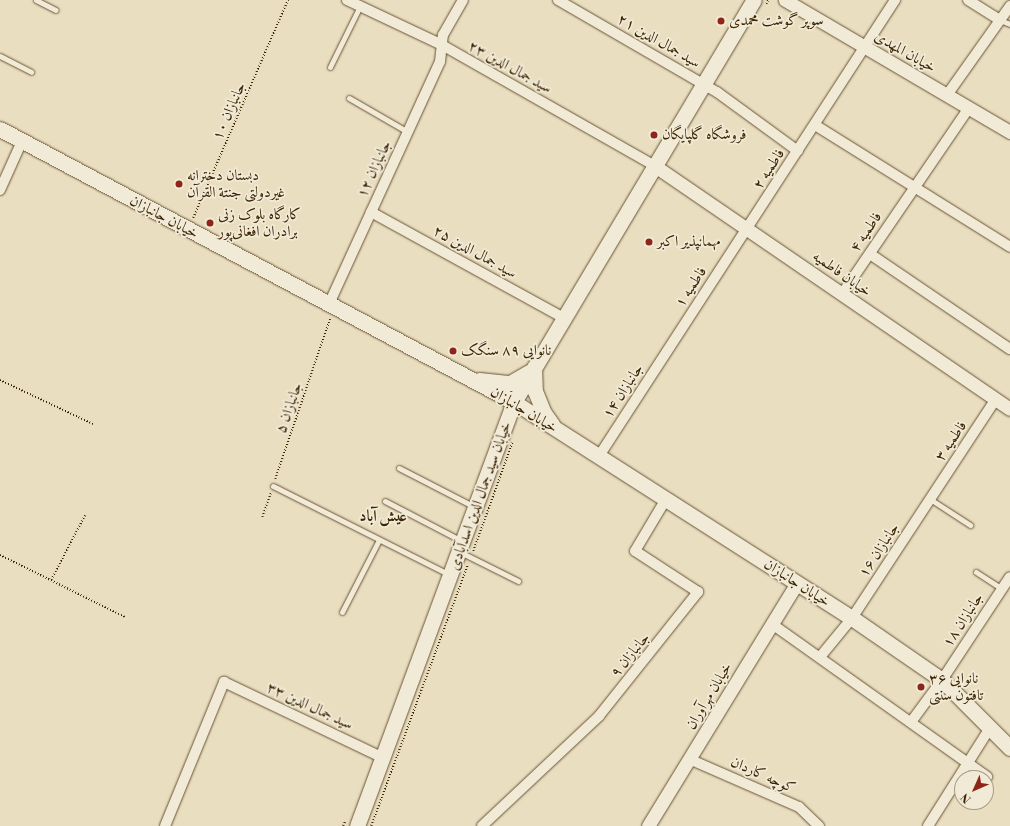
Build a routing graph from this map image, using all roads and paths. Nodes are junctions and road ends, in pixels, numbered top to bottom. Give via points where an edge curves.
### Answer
1 (36, 0) edge
2 (288, 0) edge
3 (347, 0) edge
4 (463, 0) edge
5 (558, 0) edge
6 (754, 0) edge
7 (785, 0) edge
8 (895, 0) edge
9 (968, 0) edge
10 (360, 6) junction
11 (1010, 6) edge
12 (56, 10) dead end
13 (1000, 20) junction
14 (1010, 24) edge
15 (442, 45) junction
16 (866, 47) junction
17 (0, 56) edge
18 (330, 67) dead end
19 (31, 72) dead end
20 (704, 84) junction
21 (947, 95) junction
22 (349, 98) dead end
23 (969, 108) junction
24 (815, 125) junction
25 (0, 129) edge
26 (408, 132) junction
27 (1010, 132) edge
28 (22, 141) junction
29 (798, 150) junction
30 (655, 166) junction
31 (914, 187) junction
32 (0, 190) edge
33 (371, 212) junction
34 (747, 228) junction
35 (188, 229) junction
36 (1010, 247) edge
37 (870, 254) junction
38 (842, 294) junction
39 (332, 305) junction
40 (564, 318) junction
41 (673, 342) joint
42 (1010, 349) edge
43 (534, 367) junction
44 (470, 379) junction
45 (0, 380) edge
46 (996, 400) junction
47 (514, 402) junction
48 (1010, 409) edge
49 (93, 424) dead end
50 (554, 427) junction
51 (599, 456) junction
52 (398, 468) dead end
53 (273, 486) junction
54 (666, 499) junction
55 (930, 499) junction
56 (385, 501) dead end
57 (476, 507) junction
58 (85, 515) dead end
59 (262, 517) dead end
60 (970, 524) dead end
61 (379, 540) junction
62 (461, 546) junction
63 (0, 556) edge
64 (976, 572) dead end
65 (450, 576) junction
66 (1010, 577) edge
67 (51, 580) junction
68 (518, 582) dead end
69 (797, 583) junction
70 (1002, 589) junction
71 (342, 612) dead end
72 (125, 617) dead end
73 (852, 618) junction
74 (772, 624) junction
75 (820, 657) junction
76 (942, 680) junction
77 (910, 722) junction
78 (990, 728) junction
79 (1010, 748) edge
80 (383, 758) junction
81 (690, 759) junction
82 (968, 763) junction
83 (977, 770) edge
84 (165, 826) edge
85 (357, 826) edge
86 (482, 826) edge
87 (648, 826) edge
88 (819, 826) edge
89 (928, 826) edge

1 - 12 lane
2 - 35 path, جانبازان ۱۰
3 - 10 street, سید جمال الدین ۲۳
4 - 15 street, جانبازان ۱۲ via 443,35
5 - 20 street, سید جمال الدین ۲۱
6 - 20 main road, خیابان سید جمال الدین اسدآبادی
7 - 16 street, خیابان المهدی
8 - 16 street, فاطمیه ۲
9 - 13 street
10 - 15 street, سید جمال الدین ۲۳
10 - 18 lane
11 - 13 street
13 - 14 lane
13 - 21 street
15 - 26 street, جانبازان ۱۲ via 440,62
15 - 30 street, سید جمال الدین ۲۳
16 - 21 street, خیابان المهدی
16 - 24 street, فاطمیه ۲
17 - 19 lane
20 - 29 street, سید جمال الدین ۲۱
20 - 30 main road, خیابان سید جمال الدین اسدآبادی
21 - 23 street, خیابان المهدی
22 - 26 lane
23 - 27 street, خیابان المهدی
23 - 31 street, فاطمیه ۴
24 - 29 street, فاطمیه ۲
24 - 31 street
25 - 28 main road, خیابان جانبازان
26 - 33 street, جانبازان ۱۲
28 - 32 street
28 - 35 main road, خیابان جانبازان
29 - 34 street, فاطمیه ۲
30 - 34 street, خیابان فاطمیه
30 - 40 main road, خیابان سید جمال الدین اسدآبادی
31 - 36 street
31 - 37 street, فاطمیه ۴
33 - 39 street, جانبازان ۱۲
33 - 40 street, سید جمال الدین ۲۵
34 - 38 street, خیابان فاطمیه
34 - 41 street, فاطمیه ۱
35 - 39 main road, خیابان جانبازان
37 - 38 street, فاطمیه ۴
37 - 42 street
38 - 46 street, خیابان فاطمیه
39 - 44 main road, خیابان جانبازان
39 - 53 path, جانبازان ۵
40 - 43 main road, خیابان سید جمال الدین اسدآبادی
41 - 51 street, جانبازان ۱۴
43 - 44 main road via 525,377 510,383
43 - 47 main road, خیابان سید جمال الدین اسدآبادی
43 - 50 main road via 535,391 544,413
44 - 47 main road, خیابان جانبازان
45 - 49 path
46 - 48 street, خیابان فاطمیه
46 - 55 street, فاطمیه ۳
47 - 50 main road, خیابان جانبازان
47 - 57 main road, خیابان سید جمال الدین اسدآبادی
50 - 51 main road, خیابان جانبازان
51 - 54 main road, خیابان جانبازان
52 - 57 lane
53 - 59 path, جانبازان ۵
53 - 61 lane
54 - 69 main road, خیابان جانبازان
54 - 86 street, جانبازان ۹ via 635,552 698,592 599,716
55 - 60 lane
55 - 73 street, جانبازان ۱۶
56 - 62 lane
57 - 62 main road, خیابان سید جمال الدین اسدآبادی
58 - 67 path
61 - 65 lane
61 - 71 lane
62 - 65 main road, خیابان سید جمال الدین اسدآبادی
62 - 68 lane
63 - 67 path
64 - 70 lane
65 - 80 main road, خیابان سید جمال الدین اسدآبادی
66 - 70 street, جانبازان ۱۸
67 - 72 path
69 - 73 main road, خیابان جانبازان
69 - 74 street, خیابان مهرآوران
70 - 76 street, جانبازان ۱۸
73 - 75 street, جانبازان ۱۶
73 - 76 main road, خیابان جانبازان
74 - 75 street
74 - 81 street, خیابان مهرآوران
75 - 77 street
76 - 77 street, جانبازان ۱۸
76 - 78 main road, خیابان جانبازان
77 - 82 street
78 - 79 main road, خیابان جانبازان
78 - 82 street
80 - 84 street, سید جمال الدین ۳۳ via 224,682
80 - 85 main road, خیابان سید جمال الدین اسدآبادی
81 - 87 street, خیابان مهرآوران
81 - 88 street, کوچه کاردان via 799,807
82 - 83 street
82 - 89 street

